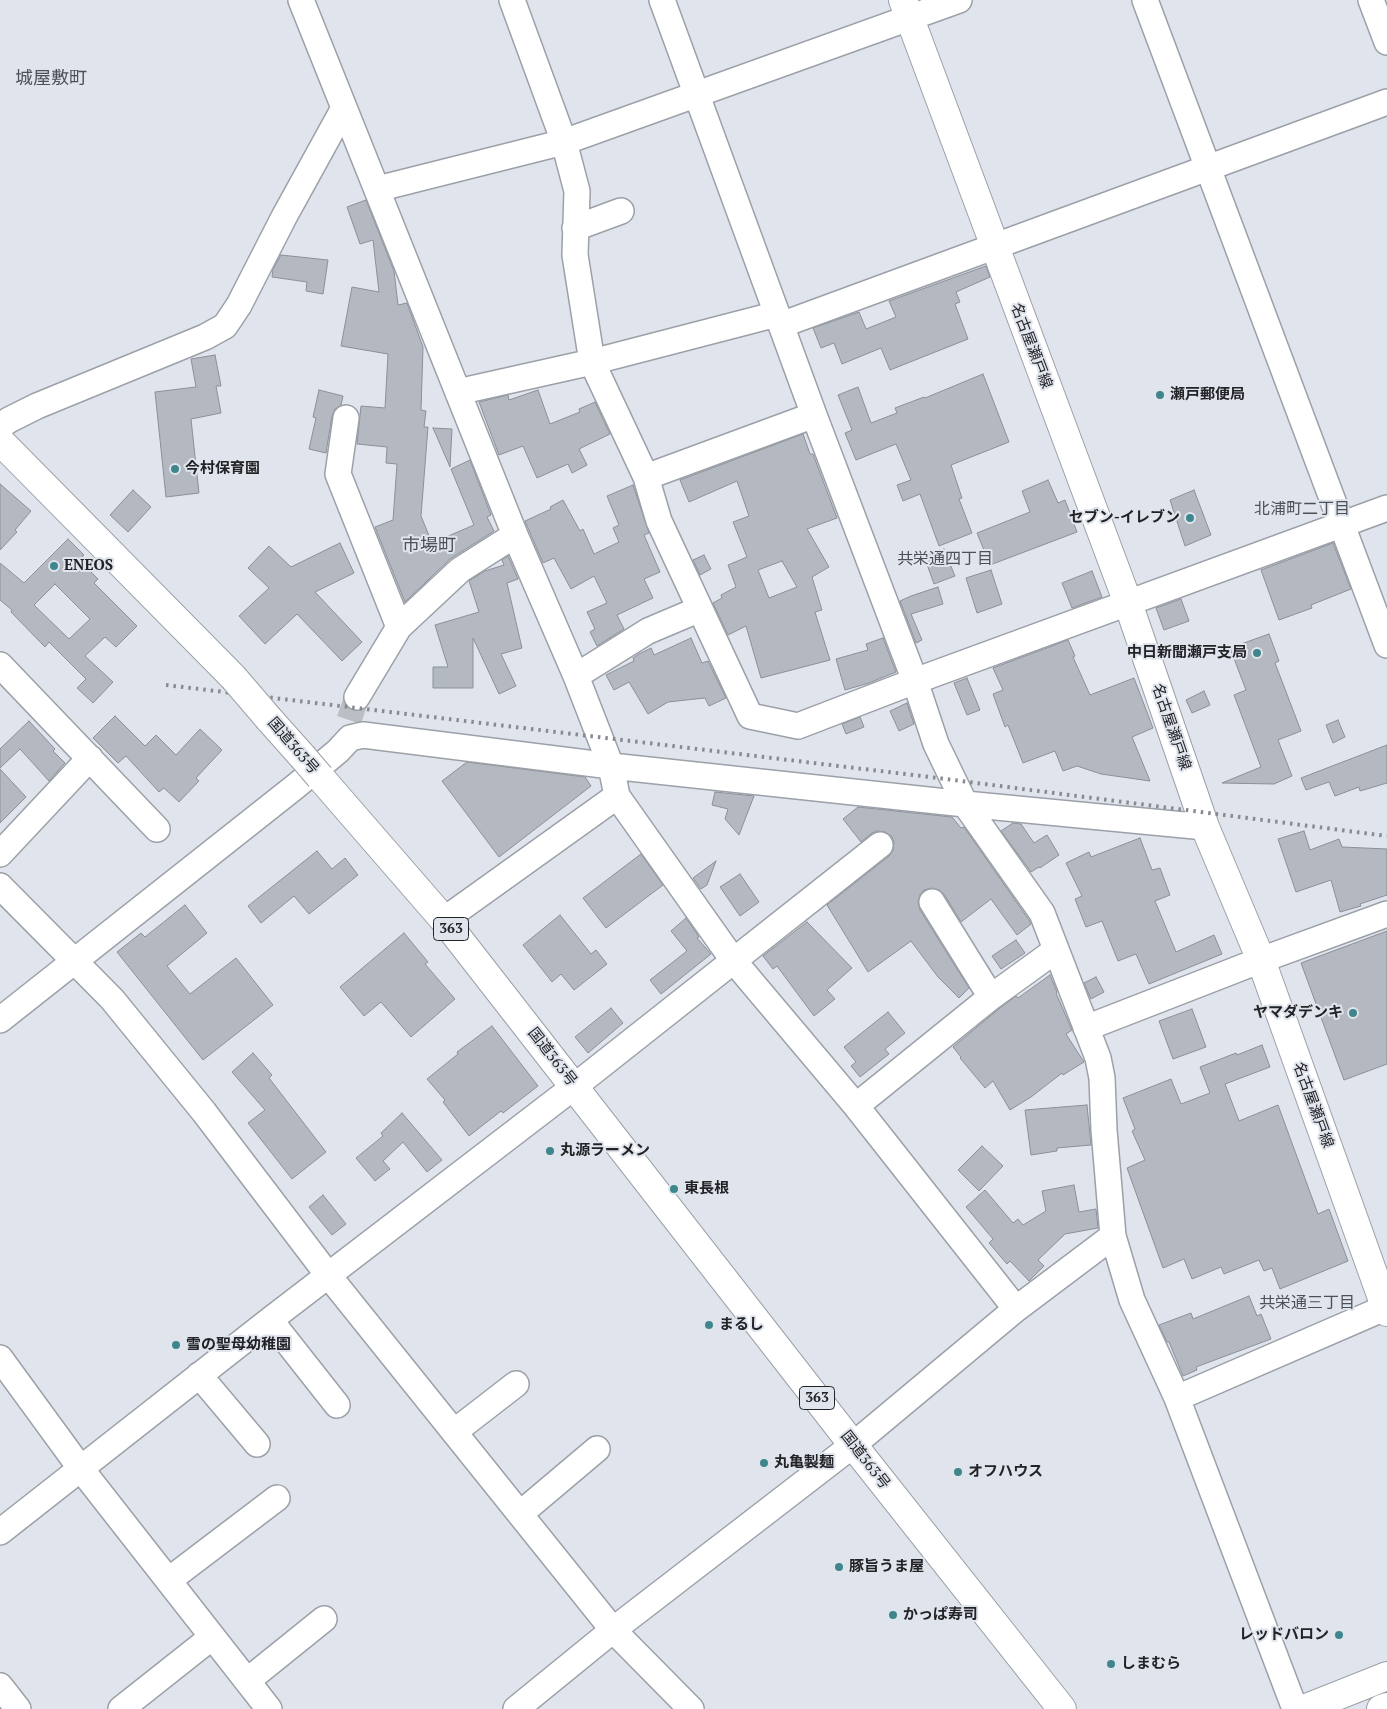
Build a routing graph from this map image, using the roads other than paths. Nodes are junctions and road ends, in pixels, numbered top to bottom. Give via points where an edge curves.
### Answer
1 (301, 0) edge
2 (512, 0) edge
3 (662, 0) edge
4 (959, 0) edge
5 (1145, 0) edge
6 (1372, 0) edge
7 (906, 10) edge
8 (1387, 42) edge
9 (696, 94) junction
10 (1387, 102) edge
11 (344, 108) junction
12 (564, 142) junction
13 (1208, 168) junction
14 (377, 189) junction
15 (621, 211) dead end
16 (575, 228) junction
17 (994, 248) junction
18 (779, 320) junction
19 (592, 362) junction
20 (458, 393) junction
21 (814, 415) junction
22 (346, 418) dead end
23 (0, 426) edge
24 (0, 441) edge
25 (646, 477) junction
26 (1387, 508) edge
27 (1342, 524) junction
28 (516, 535) junction
29 (1128, 603) junction
30 (700, 609) junction
31 (399, 626) junction
32 (1387, 645) edge
33 (0, 665) edge
34 (576, 676) junction
35 (915, 681) junction
36 (357, 698) tunnel mouth
37 (90, 758) junction
38 (611, 766) junction
39 (617, 796) junction
40 (966, 804) junction
41 (1206, 827) junction
42 (157, 829) dead end
43 (880, 845) dead end
44 (0, 854) edge
45 (0, 886) edge
46 (932, 902) dead end
47 (1387, 914) edge
48 (444, 920) junction
49 (1056, 950) junction
50 (733, 960) junction
51 (1262, 960) junction
52 (74, 962) junction
53 (991, 997) junction
54 (0, 1020) edge
55 (1086, 1028) junction
56 (574, 1086) junction
57 (856, 1106) junction
58 (1113, 1236) junction
59 (328, 1275) junction
60 (1016, 1309) junction
61 (1386, 1309) edge
62 (270, 1320) junction
63 (0, 1358) edge
64 (200, 1375) junction
65 (516, 1384) dead end
66 (1177, 1398) junction
67 (336, 1405) dead end
68 (454, 1432) junction
69 (256, 1444) dead end
70 (853, 1445) junction
71 (597, 1449) dead end
72 (81, 1468) junction
73 (276, 1498) dead end
74 (520, 1514) junction
75 (0, 1532) edge
76 (169, 1580) junction
77 (324, 1619) dead end
78 (613, 1630) junction
79 (212, 1637) junction
80 (1387, 1676) edge
81 (247, 1681) junction
82 (0, 1686) edge
83 (1387, 1707) edge
84 (18, 1709) edge
85 (121, 1709) edge
86 (269, 1709) edge
87 (516, 1709) edge
88 (691, 1709) edge
89 (1062, 1709) edge
90 (1295, 1709) edge
91 (1304, 1709) edge
92 (1380, 1709) edge

1 - 11 street
2 - 12 street
3 - 9 street
4 - 7 street
5 - 13 street
6 - 8 street
7 - 9 street
7 - 17 main road, 名古屋瀬戸線
9 - 12 street
9 - 18 street
10 - 13 street
11 - 14 street
11 - 23 street via 225,326 205,338 37,406
12 - 14 street
12 - 16 street via 577,191
13 - 17 street
13 - 27 street
14 - 20 street
15 - 16 street
16 - 19 street via 575,255
17 - 18 street
17 - 29 main road, 名古屋瀬戸線
18 - 19 street
18 - 21 street
19 - 20 street
19 - 25 street
20 - 28 street
21 - 25 street
21 - 35 street
22 - 31 street via 338,474
24 - 48 main road, 国道363号 / 363, bridge via 233,677
25 - 30 street via 659,521
26 - 27 street
27 - 29 street
27 - 32 street
28 - 31 street via 460,570
28 - 34 street
29 - 35 street
29 - 41 main road, 名古屋瀬戸線
30 - 34 street via 648,631
30 - 35 street via 750,716 798,726
31 - 36 street
33 - 37 street
34 - 38 street
35 - 40 street via 936,744
37 - 42 street
37 - 44 street
38 - 39 street
38 - 40 street
38 - 52 street via 363,735 350,738 296,786
39 - 48 street
39 - 50 street
40 - 41 street
40 - 49 street via 1042,913
41 - 51 main road, 名古屋瀬戸線
43 - 50 street
45 - 52 street
46 - 53 street
47 - 51 street
48 - 56 main road, 国道363号 / 363
49 - 53 street
49 - 55 street
50 - 56 street
50 - 57 street
51 - 55 street
51 - 61 main road, 名古屋瀬戸線
52 - 54 street
52 - 59 street via 112,999 204,1112
53 - 57 street
55 - 58 street via 1102,1078
56 - 59 street
56 - 70 main road, 国道363号 / 363
57 - 60 street
58 - 60 street
58 - 66 street via 1132,1300
59 - 62 street
59 - 68 street
60 - 70 street
61 - 66 street
62 - 64 street
62 - 67 street
63 - 72 street
64 - 69 street
64 - 72 street
65 - 68 street
66 - 90 street
68 - 74 street
70 - 78 street
70 - 89 main road, 国道363号 / 363
71 - 74 street
72 - 75 street
72 - 76 street
73 - 76 street
74 - 78 street
76 - 79 street
77 - 81 street
78 - 87 street
78 - 88 street
79 - 81 street
79 - 85 street
80 - 91 main road
81 - 86 street
82 - 84 street
83 - 92 main road

